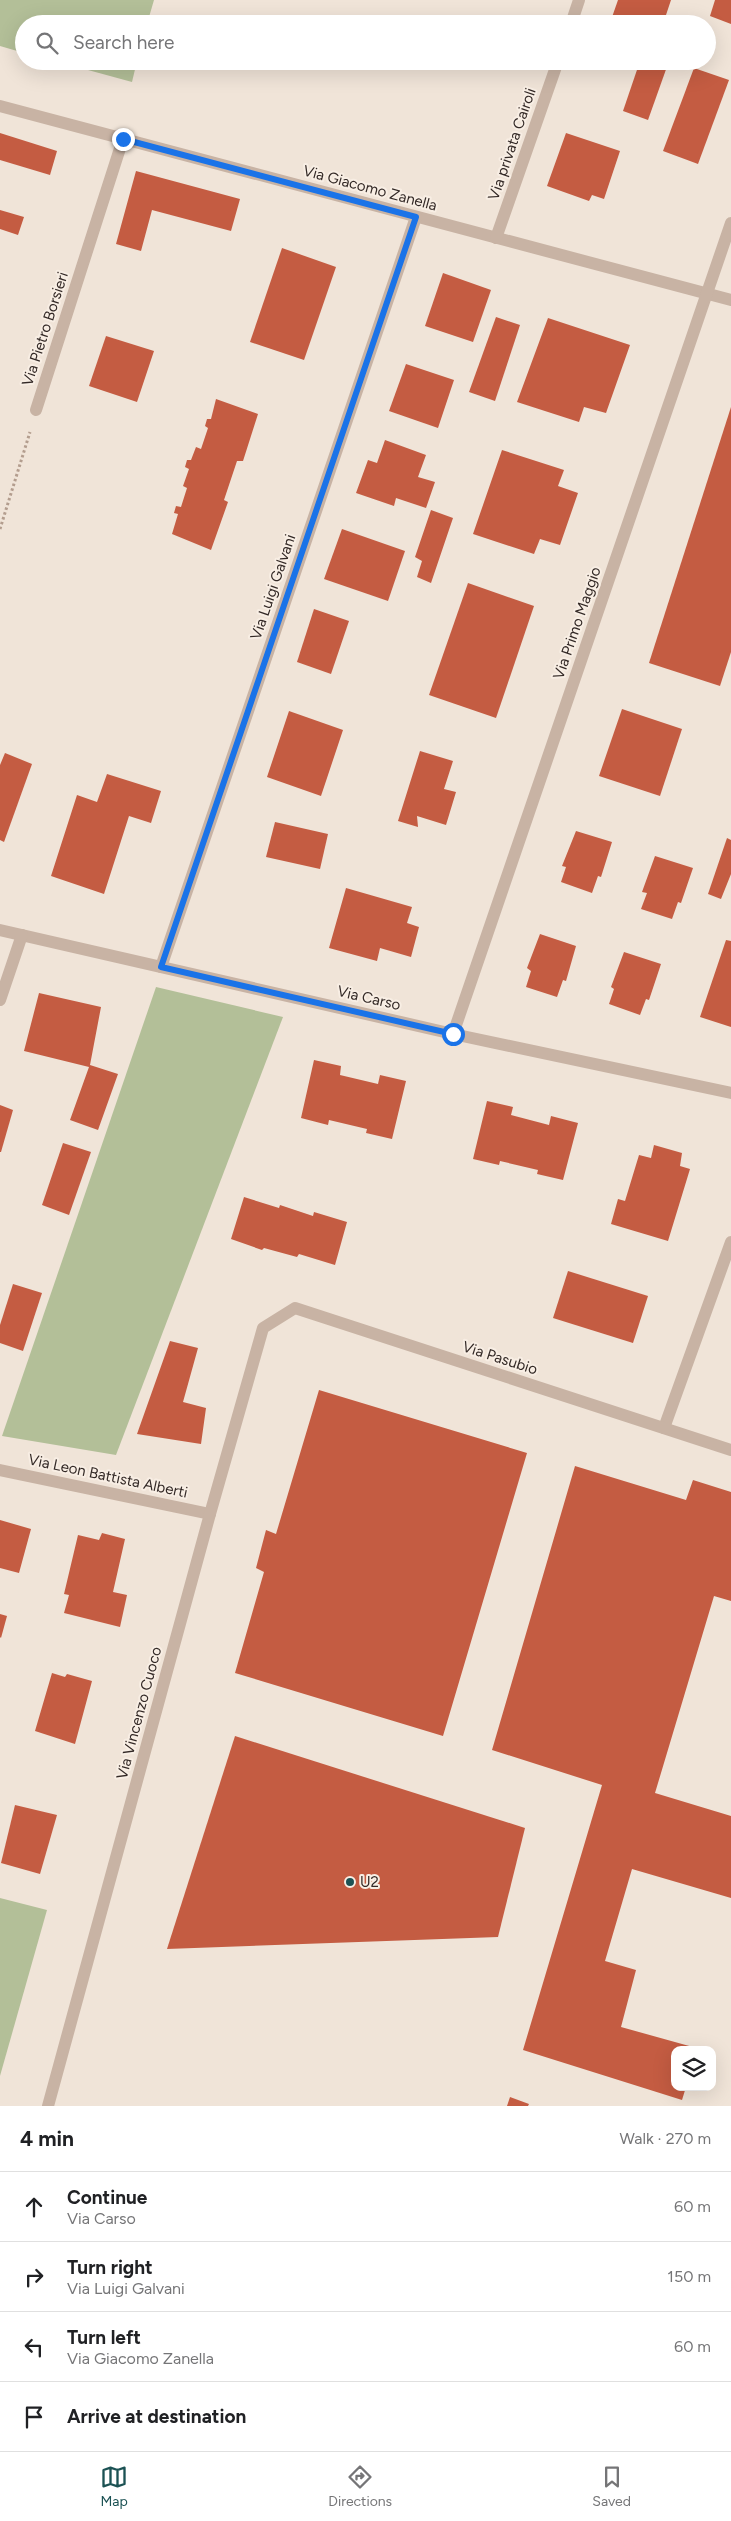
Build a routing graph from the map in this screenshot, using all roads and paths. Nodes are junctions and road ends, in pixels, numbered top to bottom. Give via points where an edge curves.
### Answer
1 (579, 0) edge
2 (574, 15) edge
3 (555, 70) edge
4 (0, 106) edge
5 (123, 139) junction
6 (416, 217) junction
7 (731, 223) edge
8 (496, 238) junction
9 (706, 294) junction
10 (731, 300) edge
11 (36, 410) joint
12 (0, 529) edge
13 (0, 930) edge
14 (22, 935) junction
15 (161, 967) junction
16 (0, 1000) edge
17 (453, 1034) junction
18 (731, 1093) edge
19 (731, 1242) edge
20 (264, 1328) joint
21 (664, 1428) junction
22 (731, 1450) edge
23 (0, 1470) edge
24 (210, 1514) junction
25 (48, 2106) edge

1 - 2 street
3 - 8 street, Via privata Cairoli
4 - 5 street, Via Giacomo Zanella
5 - 6 street, Via Giacomo Zanella
5 - 11 street, Via Pietro Borsieri
6 - 8 street, Via Giacomo Zanella
6 - 15 street, Via Luigi Galvani
7 - 9 street, Via Primo Maggio
8 - 9 street, Via Giacomo Zanella
9 - 10 street, Via Giacomo Zanella
9 - 17 street, Via Primo Maggio
11 - 12 path, Via Pietro Borsieri
13 - 14 street, Via Carso
14 - 15 street, Via Carso
14 - 16 street
15 - 17 street, Via Carso
17 - 18 street, Via Carso
19 - 21 street
20 - 21 street, Via Pasubio via 295,1308
20 - 24 street, Via Vincenzo Cuoco
21 - 22 street, Via Pasubio
23 - 24 street, Via Leon Battista Alberti
24 - 25 street, Via Vincenzo Cuoco

